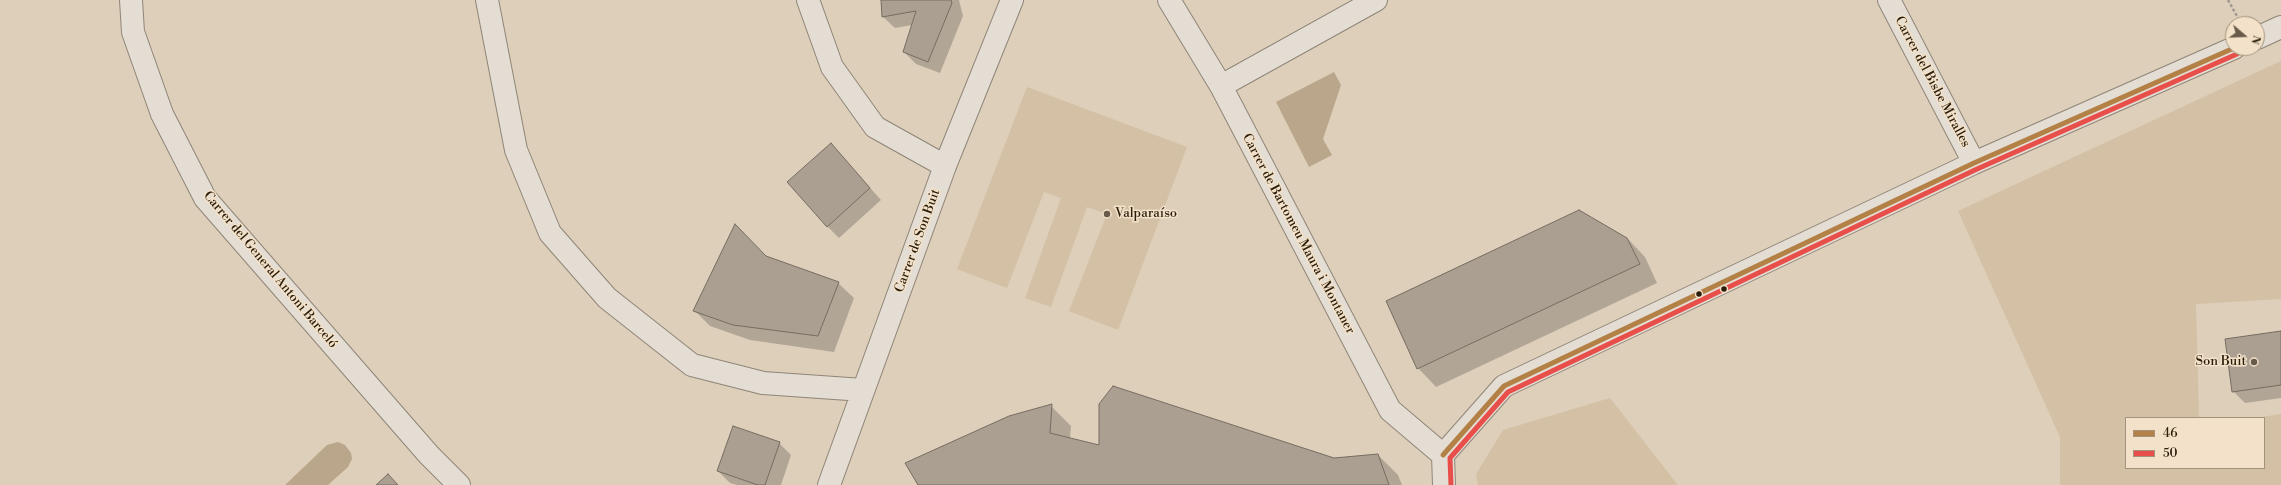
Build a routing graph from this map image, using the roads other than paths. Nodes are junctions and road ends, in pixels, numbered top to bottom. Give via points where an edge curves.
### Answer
1 (131, 0) edge
2 (487, 0) edge
3 (808, 0) edge
4 (1012, 0) edge
5 (1169, 0) edge
6 (1376, 0) edge
7 (1889, 0) edge
8 (2281, 27) edge
9 (2265, 34) edge
10 (2225, 52) edge
11 (1221, 86) junction
12 (1974, 163) junction
13 (945, 166) junction
14 (863, 390) junction
15 (1443, 455) junction
16 (459, 485) edge
17 (829, 485) edge
18 (1444, 485) edge

1 - 16 street, Carrer del General Antoni Barceló via 133,32 162,114 205,198 429,455
2 - 14 street via 516,150 550,233 607,298 692,365 763,384
3 - 13 street via 832,67 875,127
4 - 13 street, Carrer de Son Buit
5 - 11 street, Carrer de Bartomeu Maura i Montaner
6 - 11 street
7 - 12 street, Carrer del Bisbe Miralles
8 - 9 street
10 - 12 street
11 - 15 street, Carrer de Bartomeu Maura i Montaner via 1390,410
12 - 15 street via 1504,386
13 - 14 street, Carrer de Son Buit
14 - 17 street, Carrer de Son Buit
15 - 18 street

